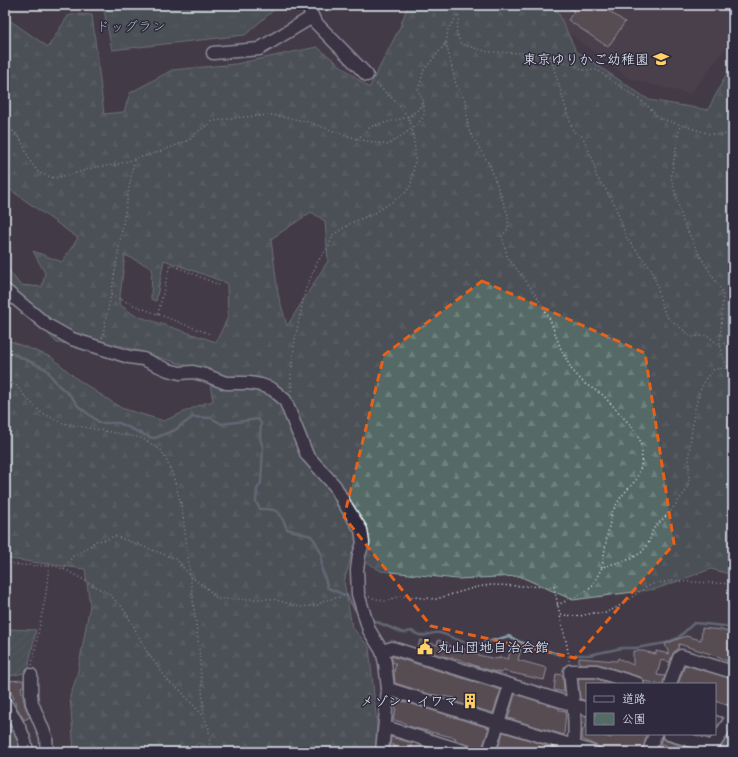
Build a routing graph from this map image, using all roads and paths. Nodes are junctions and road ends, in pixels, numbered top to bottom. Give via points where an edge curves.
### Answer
1 (307, 5) edge
2 (312, 17) junction
3 (446, 43) junction
4 (213, 53) dead end
5 (550, 56) junction
6 (367, 76) joint
7 (423, 100) junction
8 (408, 117) junction
9 (680, 125) junction
10 (412, 127) junction
11 (5, 129) edge
12 (733, 133) edge
13 (357, 139) junction
14 (134, 159) junction
15 (219, 285) dead end
16 (5, 290) edge
17 (111, 295) junction
18 (158, 314) junction
19 (210, 334) dead end
20 (733, 340) edge
21 (720, 345) junction
22 (100, 348) junction
23 (733, 364) edge
24 (727, 368) junction
25 (5, 381) edge
26 (291, 393) dead end
27 (5, 562) edge
28 (49, 566) junction
29 (602, 567) junction
30 (63, 569) junction
31 (190, 576) junction
32 (733, 584) edge
33 (358, 594) junction
34 (558, 604) junction
35 (560, 615) junction
36 (382, 650) junction
37 (568, 650) dead end
38 (733, 672) edge
39 (31, 675) joint
40 (635, 683) edge
41 (670, 683) edge
42 (510, 685) junction
43 (388, 689) junction
44 (5, 703) edge
45 (573, 704) junction
46 (716, 708) edge
47 (586, 709) edge
48 (733, 715) edge
49 (204, 717) junction
50 (499, 723) junction
51 (385, 727) junction
52 (655, 735) edge
53 (672, 735) edge
54 (573, 749) edge
55 (711, 750) edge
56 (27, 752) edge
57 (47, 752) edge
58 (210, 752) edge
59 (382, 752) edge
60 (467, 752) edge
61 (490, 752) edge
62 (593, 752) edge
63 (649, 752) edge

1 - 2 street
2 - 4 street via 259,49
2 - 6 street
3 - 5 path via 448,29 458,15 460,18 456,25 456,33 461,44 488,52
3 - 7 path via 424,70 418,90
3 - 29 path via 456,85 466,102 468,130 490,166 508,215 508,229 502,236 507,256 549,317 572,370 585,384 603,395 633,428 640,440 641,466 636,480 612,512
5 - 9 path via 584,70 597,70 647,105 659,118
5 - 21 path via 573,131 583,137 594,163 596,176 614,203 627,239 651,269 666,316 692,336 707,335
6 - 8 path via 396,102
7 - 8 path via 419,109
7 - 10 path via 424,114
8 - 10 path
8 - 13 path via 372,126
9 - 12 path via 710,134
9 - 21 path via 671,178 682,219 700,256 723,293
10 - 13 path via 388,145
10 - 26 path via 415,155 411,185 396,199 333,235 318,262 300,313 293,357
11 - 14 path via 12,130 21,140 30,161 39,173 54,178
13 - 14 path via 306,120 272,115 242,117 214,121 189,140
14 - 17 path
15 - 18 path via 170,264
16 - 22 street via 47,325 72,339
17 - 18 path
17 - 22 path
18 - 19 path
20 - 21 path
21 - 24 path
22 - 33 street via 180,373 193,372 226,383 261,385 272,389 285,400 307,455 335,486 361,530 363,543 358,555
23 - 24 path
24 - 29 path via 714,369 706,378 699,393 694,413 686,491 653,530 642,552 631,560
25 - 31 path via 18,386 42,413 62,423 142,438 162,450 173,475 182,508
27 - 28 path
28 - 30 path
28 - 39 path
29 - 34 path via 592,587
30 - 31 path via 73,556 96,540 115,536 176,559
30 - 49 path via 109,594 122,607 145,649 169,682 180,690
31 - 33 path via 217,599 272,599 300,607 311,607 345,595
31 - 49 path
32 - 35 path via 673,581 656,583 605,613
33 - 34 path via 385,601 401,596 436,599 491,585 554,587
33 - 36 street via 369,628
34 - 35 path
35 - 37 path
36 - 42 street via 392,648
36 - 43 street
38 - 41 street via 682,656
39 - 57 street via 32,703 46,737
40 - 45 street via 596,671 570,671
42 - 45 street
42 - 50 street
43 - 50 street
43 - 51 street
44 - 56 street via 18,724
45 - 47 street
45 - 54 street
46 - 48 street
48 - 55 street
49 - 58 path via 209,729
50 - 54 street
50 - 61 street
51 - 59 street
51 - 60 street
52 - 63 street
53 - 55 street
54 - 62 street

